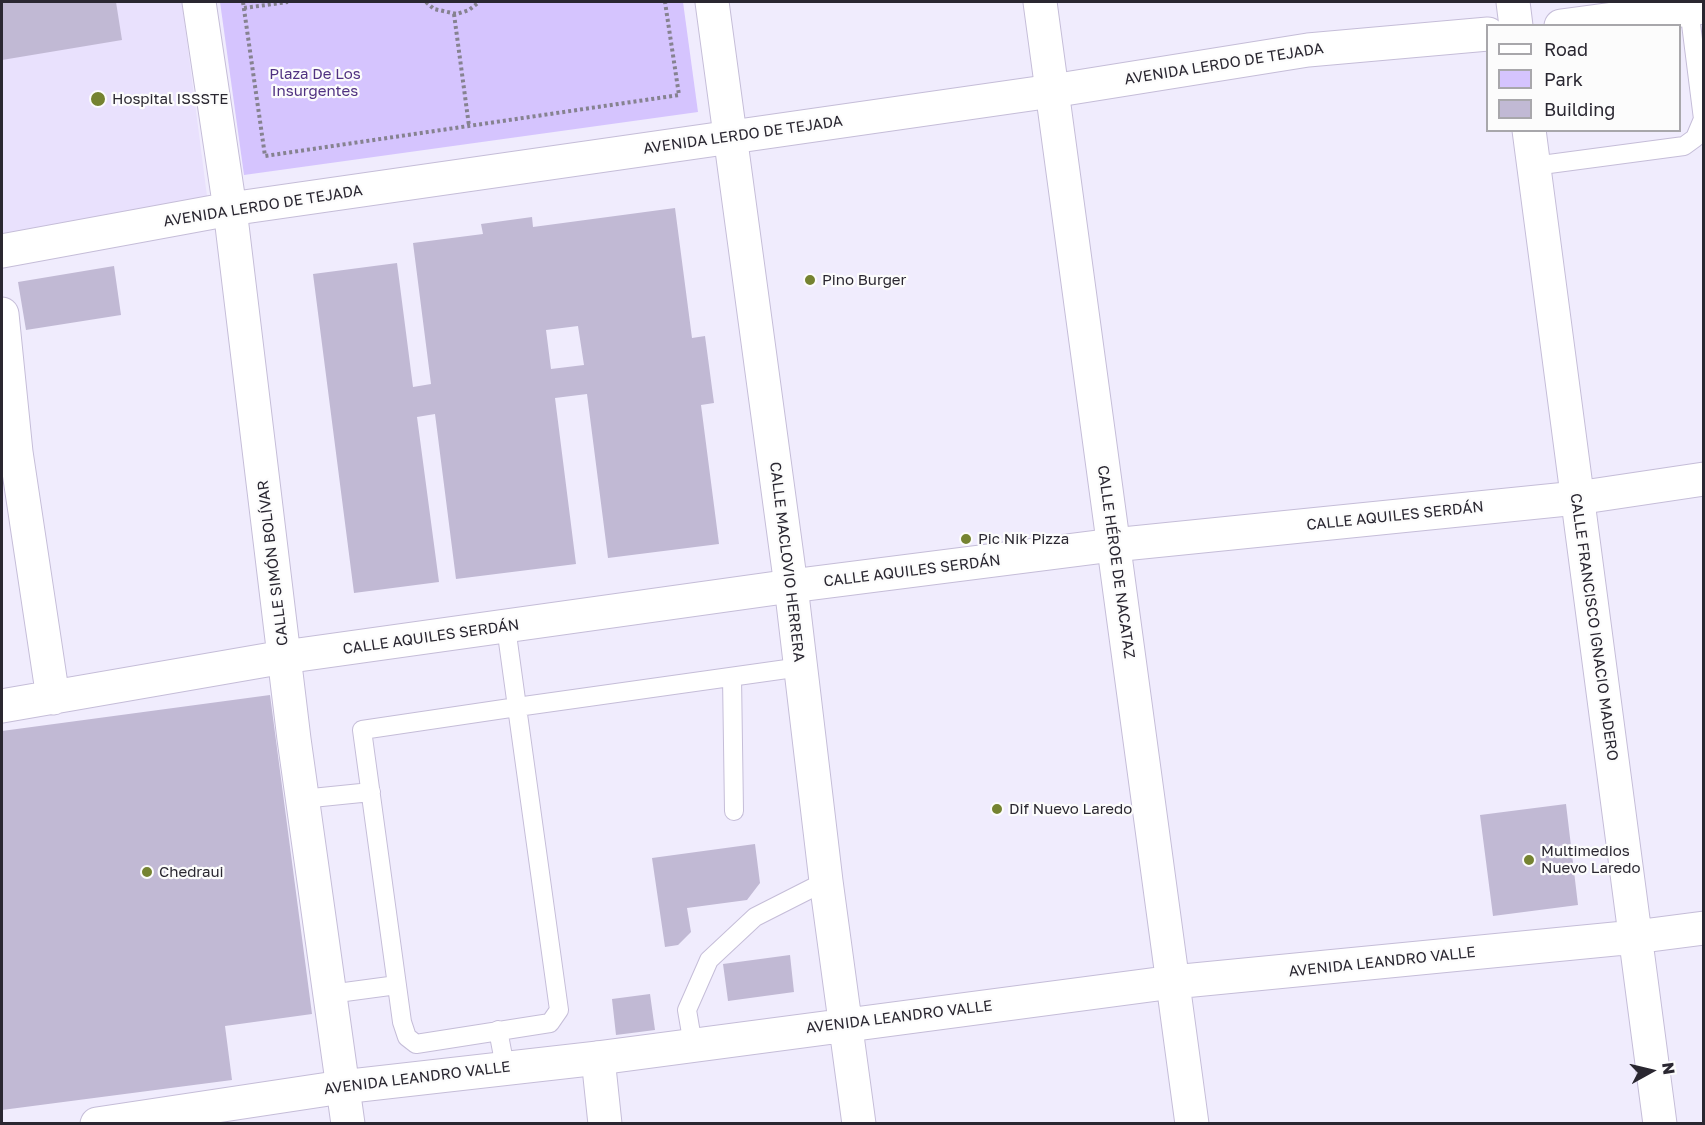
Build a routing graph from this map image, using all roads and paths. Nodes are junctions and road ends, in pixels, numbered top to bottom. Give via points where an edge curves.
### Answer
1 (199, 2) edge
2 (243, 2) edge
3 (288, 2) edge
4 (426, 2) edge
5 (479, 2) edge
6 (665, 2) edge
7 (712, 2) edge
8 (1040, 2) edge
9 (1513, 2) edge
10 (244, 8) junction
11 (1696, 8) edge
12 (454, 14) junction
13 (1516, 24) edge
14 (1576, 24) edge
15 (1486, 34) edge
16 (1052, 91) junction
17 (469, 126) junction
18 (1529, 132) edge
19 (730, 137) junction
20 (1534, 166) junction
21 (230, 209) junction
22 (2, 251) edge
23 (2, 314) edge
24 (1704, 479) edge
25 (1576, 498) junction
26 (1113, 545) junction
27 (791, 586) junction
28 (506, 627) junction
29 (284, 657) junction
30 (801, 667) junction
31 (732, 677) junction
32 (53, 698) junction
33 (2, 706) edge
34 (517, 707) junction
35 (371, 792) junction
36 (302, 799) junction
37 (734, 811) dead end
38 (826, 881) junction
39 (1704, 928) edge
40 (1635, 937) junction
41 (1173, 982) junction
42 (397, 985) junction
43 (330, 994) junction
44 (846, 1024) junction
45 (498, 1030) junction
46 (693, 1045) junction
47 (598, 1058) junction
48 (505, 1067) junction
49 (342, 1087) junction
50 (96, 1124) edge
51 (348, 1124) edge
52 (605, 1124) edge
53 (859, 1124) edge
54 (1192, 1124) edge
55 (1659, 1124) edge

1 - 21 street, CALLE SIMÓN BOLÍVAR
2 - 10 path
3 - 10 path
4 - 12 path via 434,9
5 - 12 path
6 - 17 path via 679,95
7 - 19 street, CALLE MACLOVIO HERRERA
8 - 16 street, CALLE HÉROE DE NACATAZ
9 - 13 street
10 - 17 path via 266,156
11 - 14 street
11 - 20 lane via 1703,119 1695,138 1684,146
12 - 17 path
15 - 16 street, AVENIDA LERDO DE TEJADA via 1308,50
16 - 19 street, AVENIDA LERDO DE TEJADA
16 - 26 street, CALLE HÉROE DE NACATAZ
18 - 20 street, CALLE FRANCISCO IGNACIO MADERO
19 - 21 street, AVENIDA LERDO DE TEJADA
19 - 27 street, CALLE MACLOVIO HERRERA
20 - 25 street, CALLE FRANCISCO IGNACIO MADERO
21 - 22 street, AVENIDA LERDO DE TEJADA
21 - 29 street, CALLE SIMÓN BOLÍVAR
23 - 32 street via 16,452
24 - 25 street, CALLE AQUILES SERDÁN
25 - 26 street, CALLE AQUILES SERDÁN
25 - 40 street, CALLE FRANCISCO IGNACIO MADERO
26 - 27 street, CALLE AQUILES SERDÁN
26 - 41 street, CALLE HÉROE DE NACATAZ
27 - 28 street, CALLE AQUILES SERDÁN
27 - 30 street, CALLE MACLOVIO HERRERA
28 - 29 street, CALLE AQUILES SERDÁN
28 - 34 lane
29 - 32 street, CALLE AQUILES SERDÁN
29 - 36 street, CALLE SIMÓN BOLÍVAR
30 - 31 lane
30 - 38 street, CALLE MACLOVIO HERRERA
31 - 34 lane
31 - 37 lane
32 - 33 street, CALLE AQUILES SERDÁN
34 - 35 lane via 362,730
34 - 45 lane via 559,1010 550,1023
35 - 36 lane
35 - 42 lane
36 - 43 street, CALLE SIMÓN BOLÍVAR
38 - 44 street, CALLE MACLOVIO HERRERA
38 - 46 lane via 755,917 710,960 687,1010
39 - 40 street, AVENIDA LEANDRO VALLE
40 - 41 street, AVENIDA LEANDRO VALLE
40 - 55 street, CALLE FRANCISCO IGNACIO MADERO
41 - 44 street, AVENIDA LEANDRO VALLE
41 - 54 street, CALLE HÉROE DE NACATAZ
42 - 43 lane
42 - 45 lane via 407,1038 416,1044
43 - 49 street, CALLE SIMÓN BOLÍVAR
44 - 46 street, AVENIDA LEANDRO VALLE
44 - 53 street, CALLE MACLOVIO HERRERA
45 - 48 lane
46 - 47 street, AVENIDA LEANDRO VALLE
47 - 48 street, AVENIDA LEANDRO VALLE
47 - 52 street
48 - 49 street, AVENIDA LEANDRO VALLE
49 - 50 street, AVENIDA LEANDRO VALLE
49 - 51 street, CALLE SIMÓN BOLÍVAR

